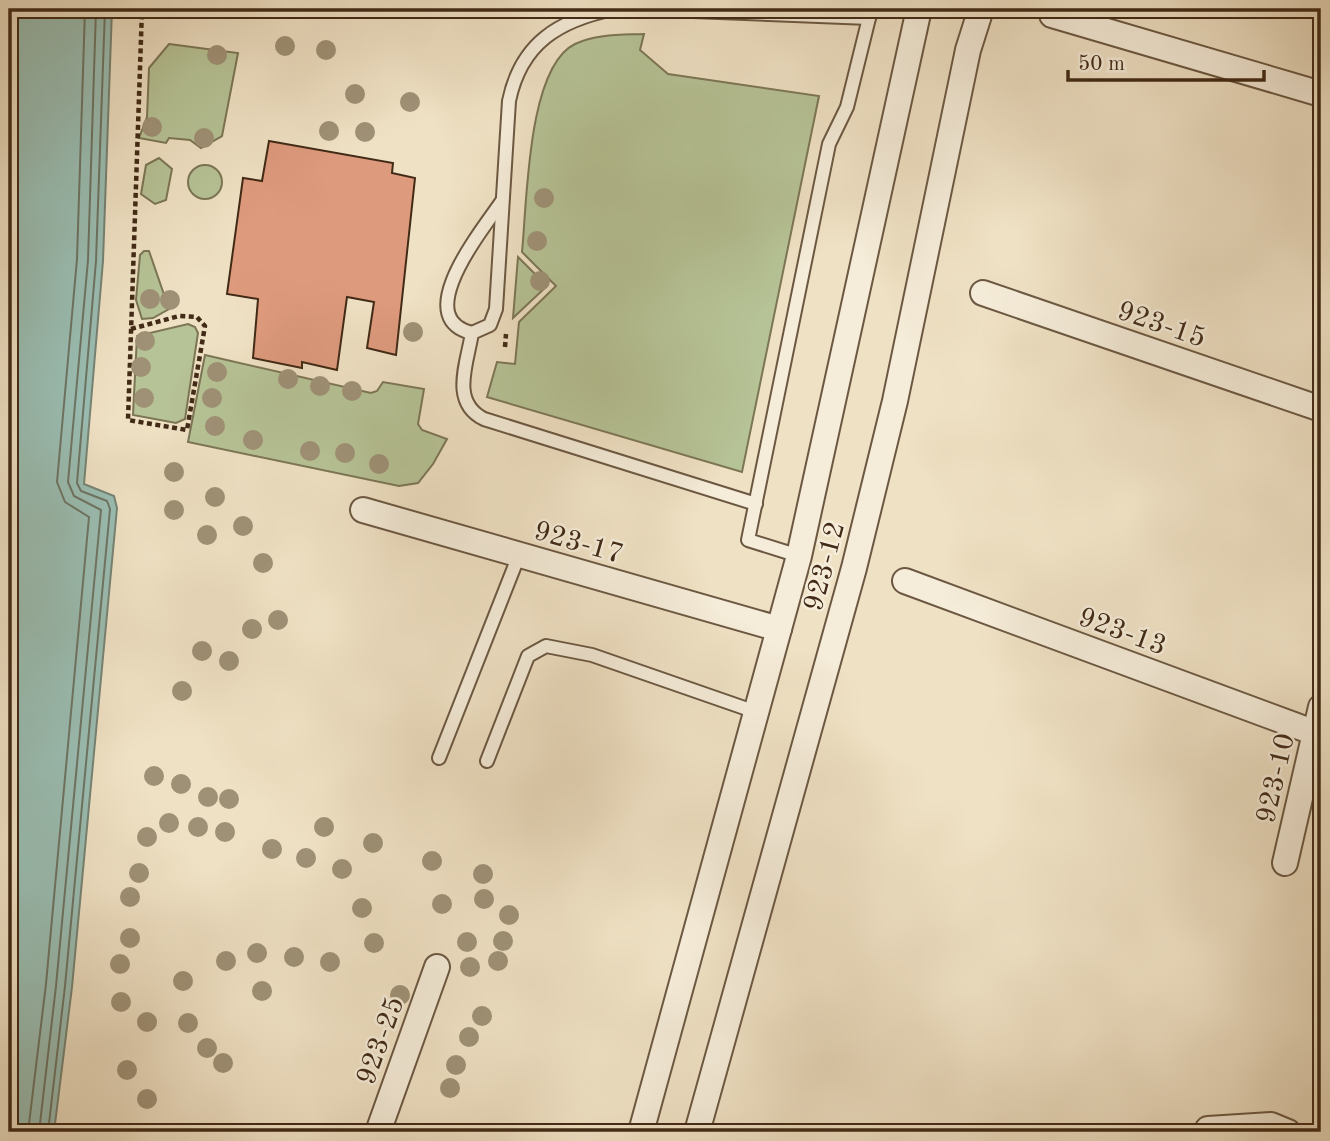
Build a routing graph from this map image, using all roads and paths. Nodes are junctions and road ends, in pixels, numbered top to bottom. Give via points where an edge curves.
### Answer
1 (142, 9) edge
2 (614, 9) edge
3 (641, 9) edge
4 (919, 9) edge
5 (981, 9) edge
6 (870, 13) edge
7 (1052, 15) dead end
8 (1321, 94) edge
9 (502, 200) junction
10 (983, 293) dead end
11 (507, 321) dead end
12 (131, 329) junction
13 (472, 333) junction
14 (505, 348) dead end
15 (1321, 409) edge
16 (756, 504) junction
17 (363, 510) dead end
18 (519, 555) junction
19 (799, 556) junction
20 (905, 581) dead end
21 (779, 629) junction
22 (1321, 707) edge
23 (756, 712) junction
24 (1318, 734) edge
25 (439, 758) dead end
26 (487, 761) dead end
27 (1285, 863) dead end
28 (437, 967) dead end
29 (1207, 1131) edge
30 (378, 1132) edge
31 (641, 1132) edge
32 (697, 1132) edge
33 (1288, 1132) edge

1 - 12 path
2 - 9 lane via 580,16 529,51 512,83
3 - 6 lane
4 - 19 street, 923-12
5 - 32 street, 923-12 via 968,50 895,401 854,568
6 - 16 lane via 847,107 829,144
7 - 8 street
9 - 13 lane via 496,309 490,325
9 - 13 lane via 454,272 449,317
10 - 15 street, 923-15
11 - 14 path
12 - 12 path via 128,420 187,430 205,326 197,317 179,316
13 - 16 lane via 462,396 471,413
16 - 19 lane via 748,540
17 - 18 street, 923-17
18 - 21 street, 923-17
18 - 25 lane
19 - 21 street, 923-12
20 - 24 street, 923-13
21 - 23 street, 923-12
22 - 24 street, 923-10
23 - 26 lane via 592,655 546,646 528,656
23 - 31 street, 923-12
24 - 27 street, 923-10
28 - 30 street, 923-25
29 - 33 street via 1271,1125

